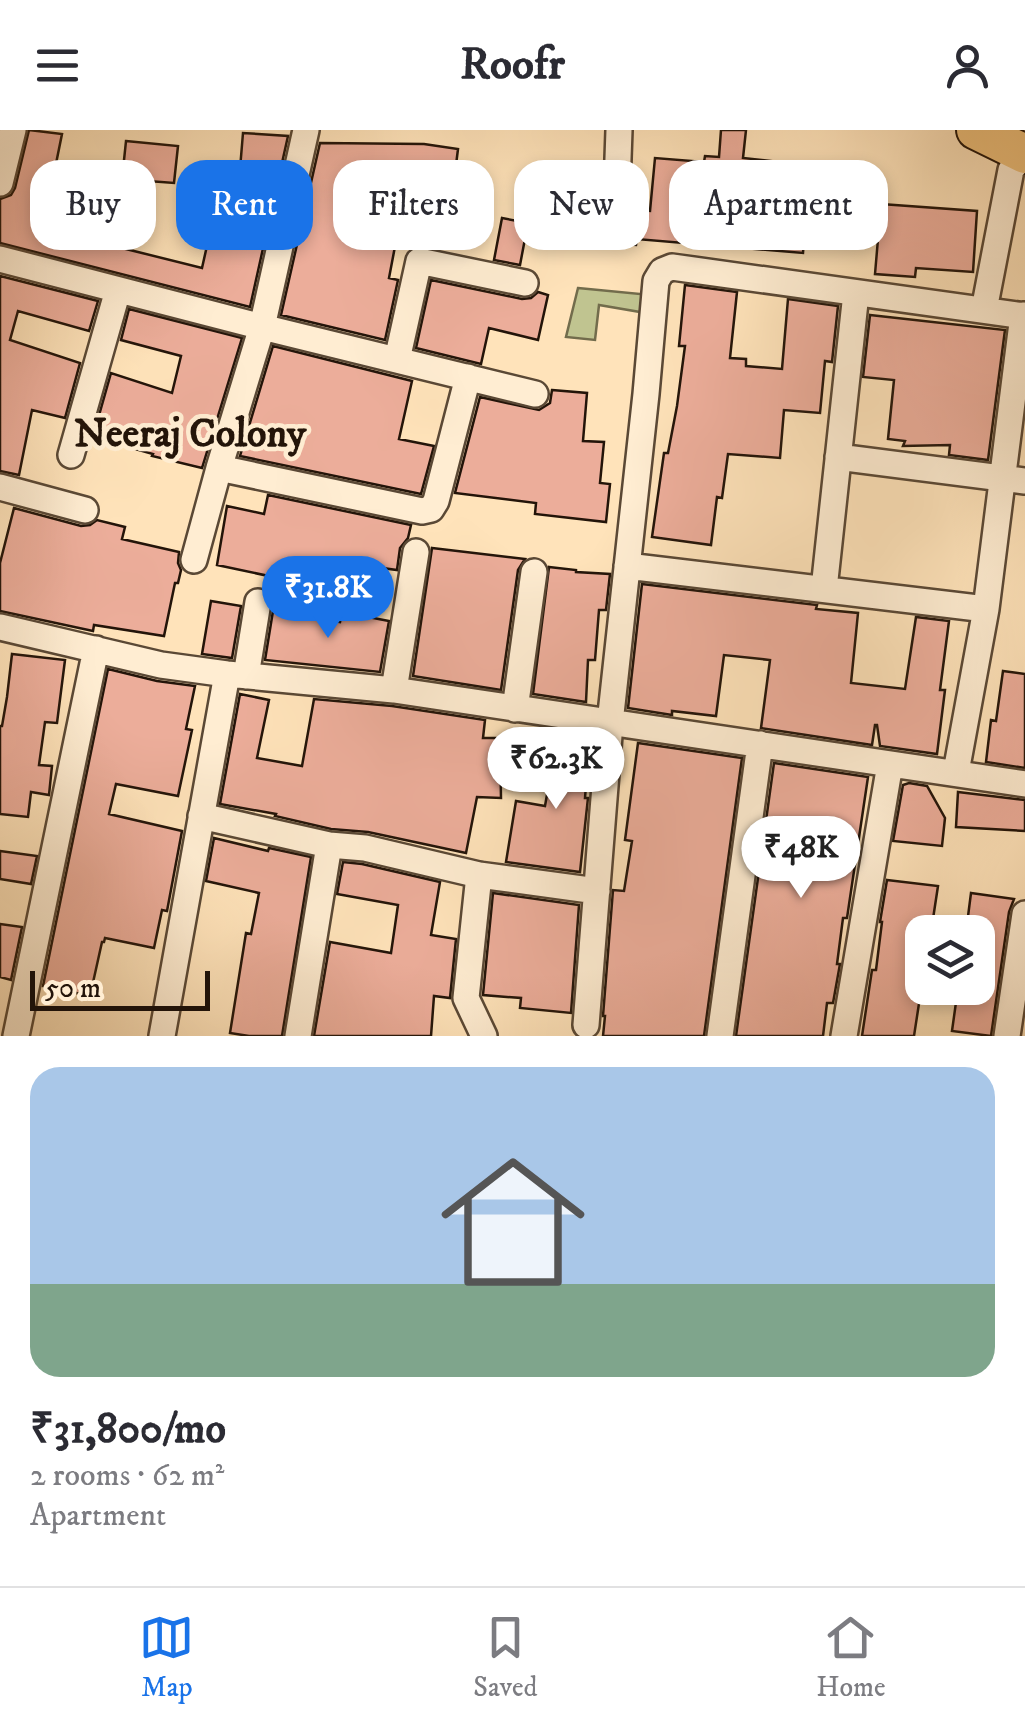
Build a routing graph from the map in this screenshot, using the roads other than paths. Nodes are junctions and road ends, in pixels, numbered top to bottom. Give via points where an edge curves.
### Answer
1 (14, 130) edge
2 (306, 130) edge
3 (619, 130) edge
4 (976, 130) edge
5 (1024, 154) edge
6 (618, 160) edge
7 (0, 183) edge
8 (0, 260) edge
9 (525, 283) dead end
10 (118, 290) junction
11 (856, 293) junction
12 (984, 310) junction
13 (1024, 316) edge
14 (262, 328) junction
15 (397, 360) junction
16 (468, 377) junction
17 (535, 394) dead end
18 (72, 455) dead end
19 (838, 457) junction
20 (219, 468) junction
21 (1014, 480) edge
22 (0, 486) edge
23 (85, 510) dead end
24 (416, 552) dead end
25 (194, 560) dead end
26 (627, 566) junction
27 (534, 572) dead end
28 (824, 589) junction
29 (258, 602) dead end
30 (986, 609) junction
31 (0, 627) edge
32 (96, 649) junction
33 (237, 675) junction
34 (394, 690) junction
35 (515, 709) junction
36 (610, 723) junction
37 (760, 744) junction
38 (890, 764) junction
39 (956, 772) junction
40 (1025, 784) edge
41 (201, 816) junction
42 (329, 845) junction
43 (479, 876) junction
44 (597, 892) junction
45 (1025, 914) edge
46 (586, 1024) dead end
47 (16, 1036) edge
48 (162, 1036) edge
49 (298, 1036) edge
50 (484, 1036) edge
51 (720, 1036) edge
52 (844, 1036) edge
53 (1007, 1036) edge

1 - 7 street
2 - 14 street
3 - 6 street
4 - 5 main road
5 - 12 street via 1011,170
8 - 10 street
9 - 15 street via 419,261
10 - 14 street
10 - 18 street
11 - 12 street
11 - 19 street
11 - 26 street via 672,268 662,272 656,280
12 - 13 street
13 - 21 street
14 - 15 street
14 - 20 street
15 - 16 street
16 - 17 street
16 - 20 street via 431,509
19 - 21 street
19 - 28 street
20 - 25 street
21 - 30 street
22 - 23 street
24 - 34 street
26 - 28 street
26 - 36 street
27 - 35 street
28 - 30 street
29 - 33 street
30 - 39 street
31 - 32 street
32 - 33 street
32 - 47 street
33 - 34 street
33 - 41 street
34 - 35 street
35 - 36 street
36 - 37 street
36 - 44 street
37 - 38 street
37 - 51 street
38 - 39 street
38 - 52 street
39 - 40 street
41 - 42 street
41 - 48 street
42 - 43 street
42 - 49 street
43 - 44 street
43 - 50 street via 466,998
44 - 46 street
45 - 53 street

